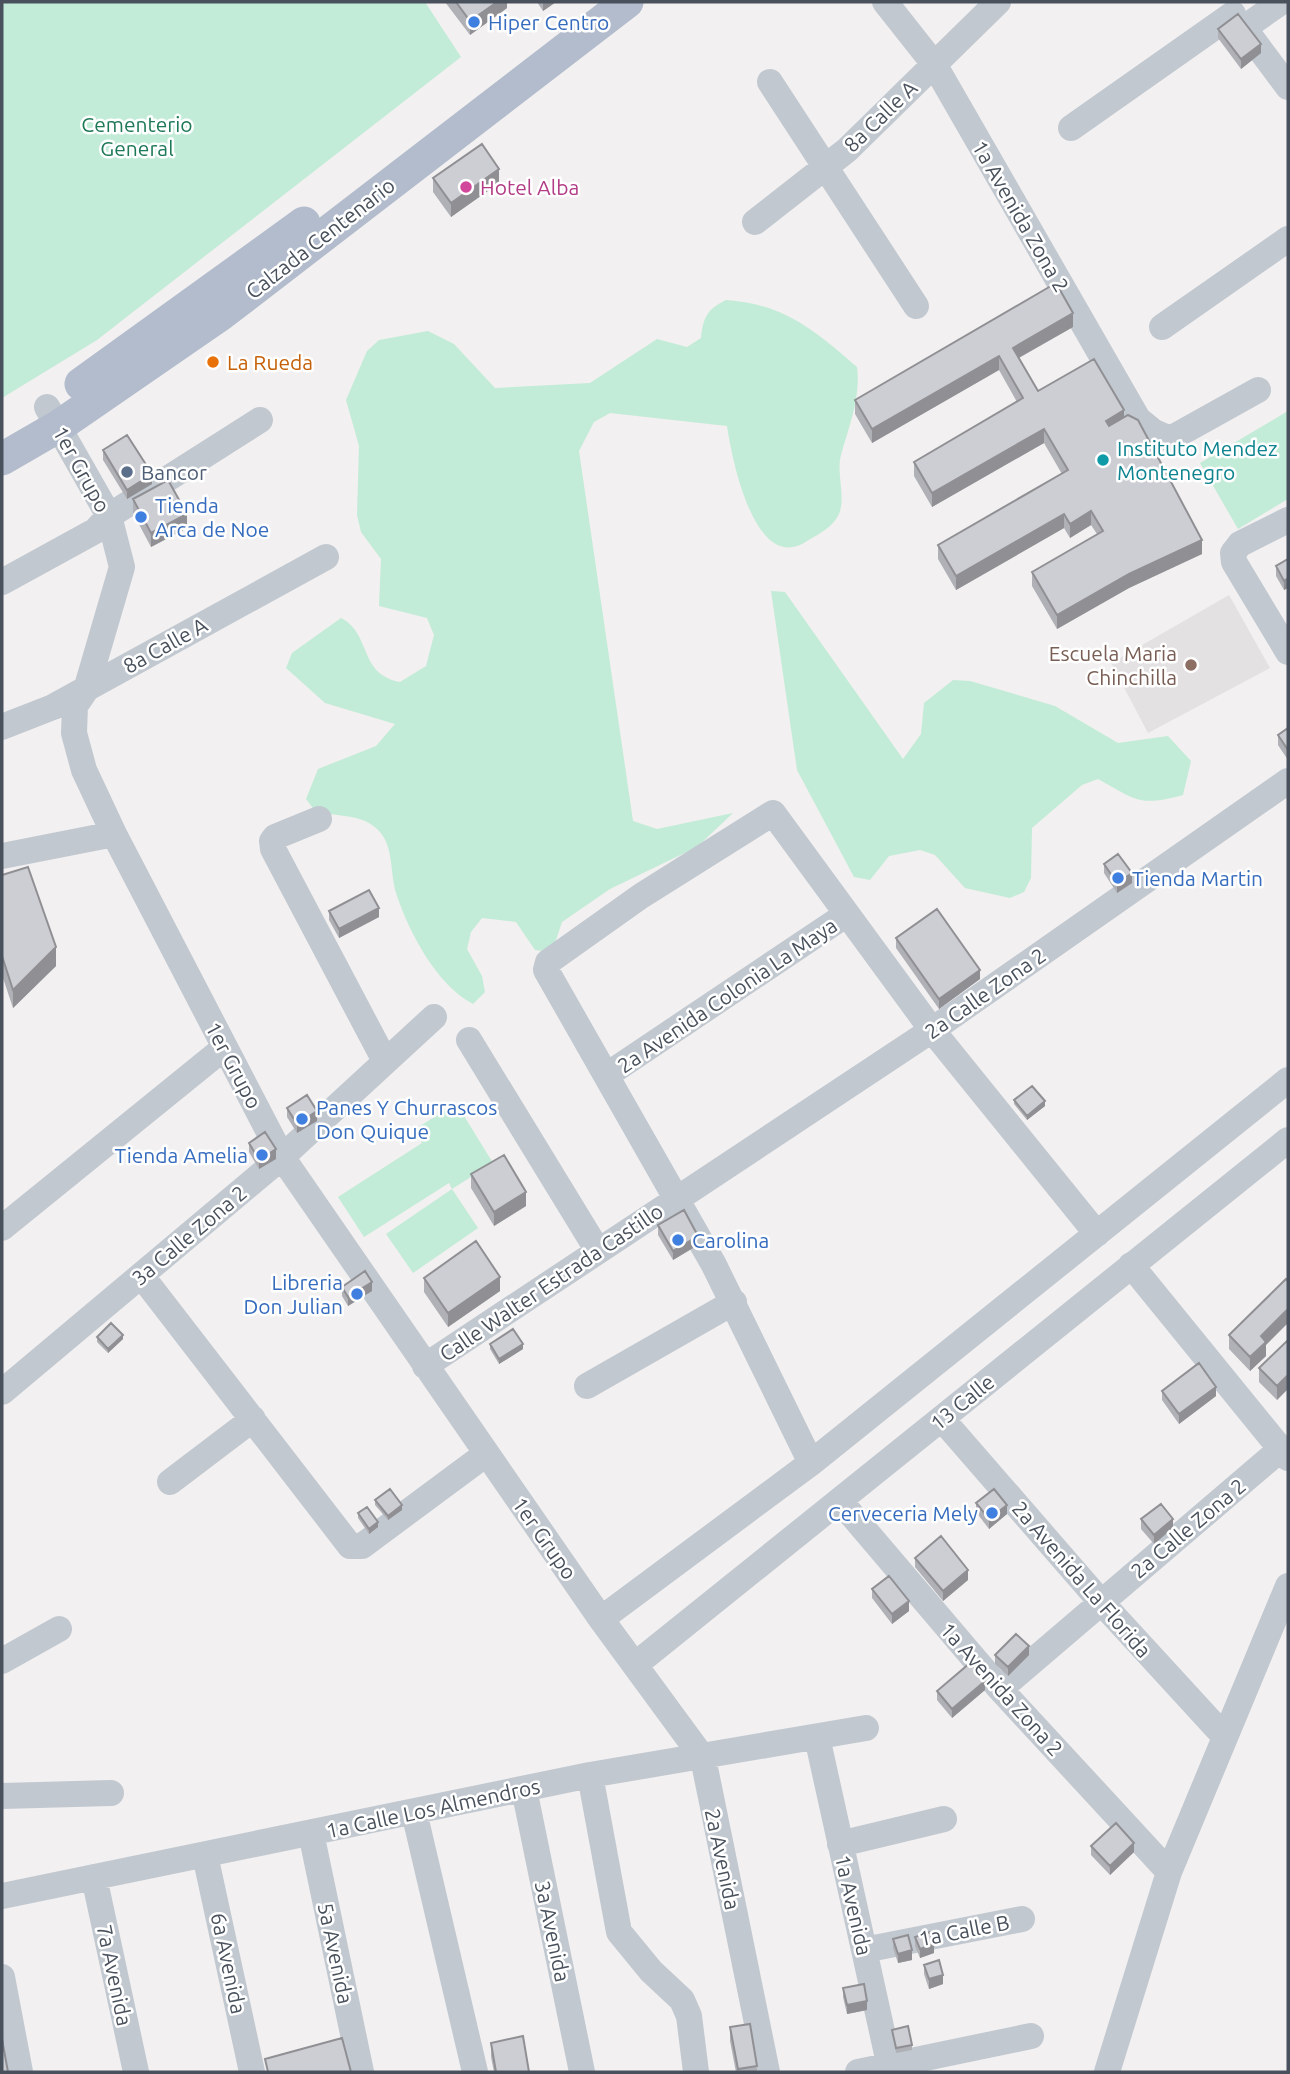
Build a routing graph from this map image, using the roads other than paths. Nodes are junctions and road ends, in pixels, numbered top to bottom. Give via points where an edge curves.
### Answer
1 (592, 2) edge
2 (628, 2) edge
3 (885, 2) edge
4 (998, 2) edge
5 (1281, 2) edge
6 (1233, 14) edge
7 (934, 64) junction
8 (770, 82) dead end
9 (1288, 87) edge
10 (1071, 128) dead end
11 (825, 167) junction
12 (755, 222) dead end
13 (1288, 239) edge
14 (916, 306) dead end
15 (1162, 327) dead end
16 (1258, 390) dead end
17 (53, 417) junction
18 (260, 420) dead end
19 (2, 433) edge
20 (2, 459) edge
21 (110, 516) junction
22 (1288, 520) edge
23 (326, 557) dead end
24 (2, 582) edge
25 (1288, 652) edge
26 (86, 690) junction
27 (2, 727) edge
28 (1288, 781) edge
29 (318, 819) dead end
30 (114, 834) junction
31 (2, 856) edge
32 (847, 914) junction
33 (435, 1017) dead end
34 (932, 1030) junction
35 (469, 1040) dead end
36 (225, 1048) junction
37 (385, 1061) junction
38 (607, 1075) junction
39 (1288, 1080) edge
40 (1288, 1140) edge
41 (282, 1157) junction
42 (677, 1198) junction
43 (2, 1228) edge
44 (1097, 1234) junction
45 (598, 1251) junction
46 (1131, 1265) junction
47 (141, 1275) junction
48 (734, 1302) junction
49 (425, 1366) junction
50 (587, 1385) dead end
51 (2, 1392) edge
52 (253, 1419) junction
53 (943, 1419) junction
54 (486, 1454) junction
55 (1285, 1454) edge
56 (811, 1463) junction
57 (170, 1482) dead end
58 (840, 1501) junction
59 (1288, 1586) edge
60 (1101, 1602) junction
61 (601, 1619) junction
62 (59, 1629) dead end
63 (2, 1661) edge
64 (636, 1664) junction
65 (1000, 1689) junction
66 (866, 1728) dead end
67 (1224, 1736) junction
68 (817, 1737) junction
69 (703, 1758) junction
70 (590, 1775) junction
71 (523, 1789) junction
72 (111, 1793) dead end
73 (2, 1796) edge
74 (414, 1812) junction
75 (944, 1819) dead end
76 (311, 1833) junction
77 (840, 1844) junction
78 (205, 1855) junction
79 (1169, 1872) junction
80 (94, 1877) junction
81 (2, 1896) edge
82 (1022, 1919) dead end
83 (864, 1950) junction
84 (2, 1977) edge
85 (1031, 2036) dead end
86 (890, 2069) edge
87 (20, 2072) edge
88 (136, 2072) edge
89 (252, 2072) edge
90 (360, 2072) edge
91 (475, 2072) edge
92 (582, 2072) edge
93 (696, 2072) edge
94 (767, 2072) edge
95 (858, 2072) edge
96 (1107, 2072) edge

1 - 17 main road, Calzada Centenario
2 - 17 main road, Calzada Centenario via 220,315
3 - 7 street, 1a Avenida Zona 2
4 - 7 street, 8a Calle A
5 - 6 street
6 - 9 street
6 - 10 street
7 - 11 street, 8a Calle A
7 - 16 street, 1a Avenida Zona 2 via 1138,419 1170,439
8 - 11 street
11 - 12 street, 8a Calle A
11 - 14 street
13 - 15 street
17 - 19 main road, Calzada Centenario
17 - 20 main road, Calzada Centenario
17 - 21 street, 1er Grupo
18 - 21 street
21 - 24 street via 96,531
21 - 26 street, 1er Grupo via 122,567
22 - 25 street via 1240,544 1233,553
23 - 26 street, 8a Calle A
26 - 27 street, 8a Calle A
26 - 30 street, 1er Grupo via 75,706 74,733 84,770
28 - 34 street, 2a Calle Zona 2
29 - 37 street via 275,837 273,849
30 - 31 street
30 - 36 street, 1er Grupo
32 - 34 street
32 - 38 street, 2a Avenida Colonia La Maya
32 - 38 street via 778,817 768,814 641,896 548,962 546,970
33 - 37 street, 3a Calle Zona 2
34 - 42 street, 2a Calle Zona 2
34 - 44 street
35 - 45 street
36 - 41 street, 1er Grupo
36 - 43 street
37 - 41 street, 3a Calle Zona 2
38 - 42 street
39 - 44 street
40 - 46 street, 13 Calle
41 - 47 street, 3a Calle Zona 2
41 - 49 street, 1er Grupo
42 - 45 street, Calle Walter Estrada Castillo
42 - 48 street
44 - 56 street
45 - 49 street, Calle Walter Estrada Castillo
46 - 53 street, 13 Calle
46 - 55 street
47 - 51 street, 3a Calle Zona 2
47 - 52 street
48 - 50 street
48 - 56 street
49 - 54 street, 1er Grupo
52 - 54 street via 356,1548
52 - 57 street
53 - 58 street, 13 Calle
53 - 60 street, 2a Avenida La Florida
54 - 61 street, 1er Grupo
55 - 60 street, 2a Calle Zona 2
56 - 61 street
58 - 64 street, 13 Calle
58 - 65 street, 1a Avenida Zona 2
59 - 67 street
60 - 65 street, 2a Calle Zona 2
60 - 67 street, 2a Avenida La Florida
61 - 64 street, 1er Grupo
62 - 63 street
64 - 69 street, 2a Avenida
65 - 79 street, 1a Avenida Zona 2
66 - 68 street, 1a Calle Los Almendros
67 - 79 street
68 - 69 street, 1a Calle Los Almendros
68 - 77 street, 1a Avenida
69 - 70 street, 1a Calle Los Almendros
69 - 94 street, 2a Avenida
70 - 71 street, 1a Calle Los Almendros
70 - 93 street via 619,1932 638,1958 682,2000 689,2016
71 - 74 street, 1a Calle Los Almendros
71 - 92 street, 3a Avenida
72 - 73 street
74 - 76 street, 1a Calle Los Almendros
74 - 91 street
75 - 77 street
76 - 78 street, 1a Calle Los Almendros
76 - 90 street, 5a Avenida
77 - 83 street, 1a Avenida
78 - 80 street, 1a Calle Los Almendros
78 - 89 street, 6a Avenida
79 - 96 street
80 - 81 street, 1a Calle Los Almendros
80 - 88 street, 7a Avenida
82 - 83 street, 1a Calle B
83 - 86 street, 1a Avenida
84 - 87 street
85 - 86 street
86 - 95 street

